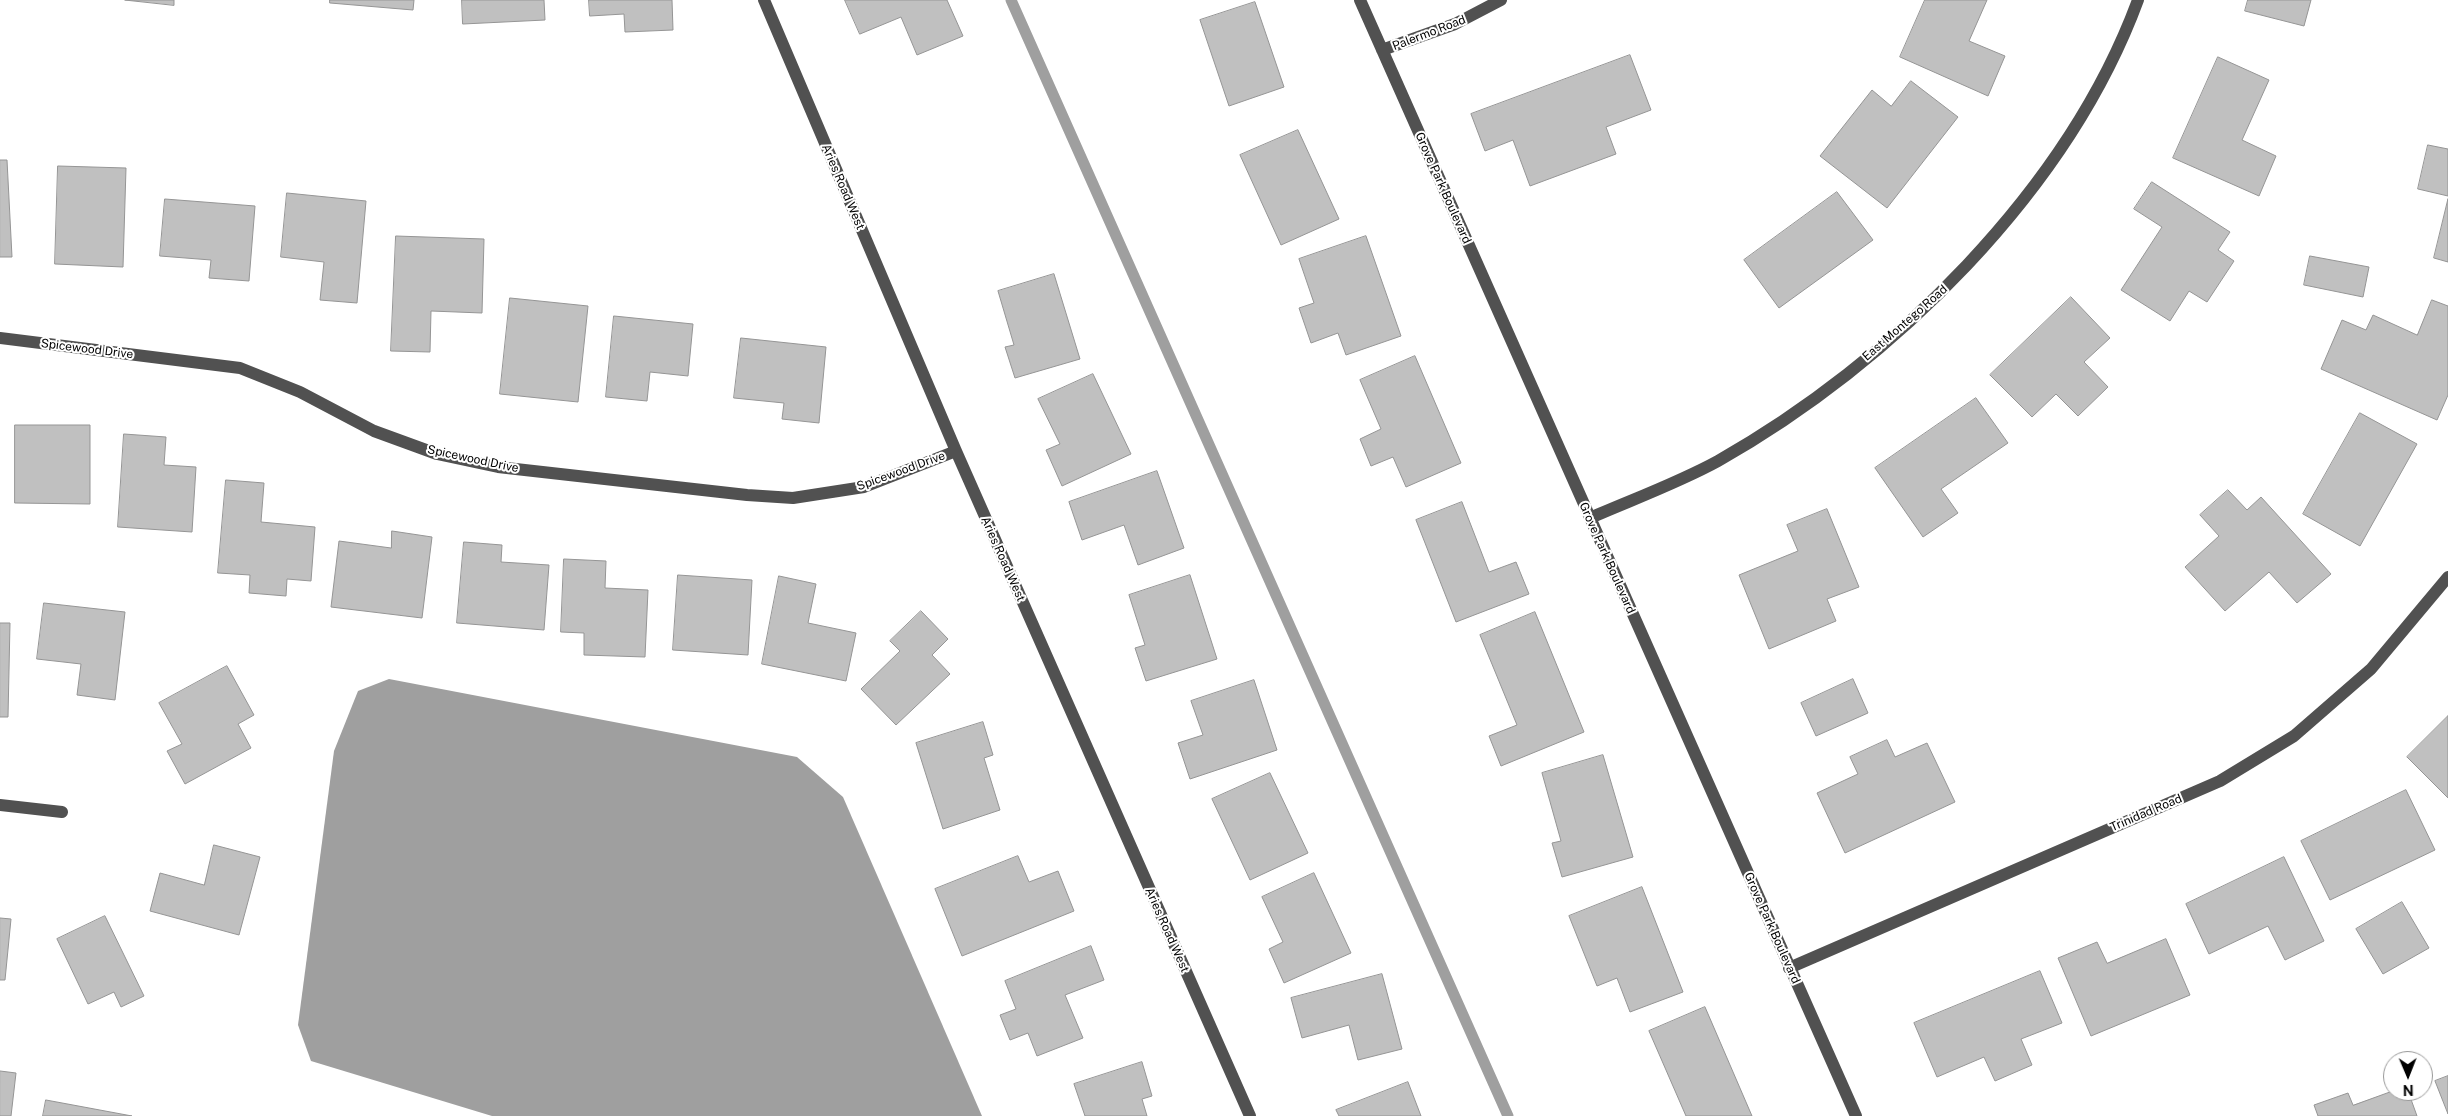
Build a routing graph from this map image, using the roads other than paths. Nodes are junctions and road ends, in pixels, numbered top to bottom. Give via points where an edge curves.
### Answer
1 (764, 0) edge
2 (1360, 0) edge
3 (1501, 0) edge
4 (2138, 0) edge
5 (1382, 50) junction
6 (0, 338) edge
7 (956, 452) junction
8 (1590, 518) junction
9 (2448, 576) edge
10 (0, 805) edge
11 (62, 812) dead end
12 (1789, 968) junction
13 (1250, 1116) edge
14 (1856, 1116) edge

1 - 7 street, Aries Road West
2 - 5 street, Grove Park Boulevard
3 - 5 street, Palermo Road via 1455,24
4 - 8 street, East Montego Road via 2089,105 2020,206 1938,297 1826,391 1773,426 1717,461
5 - 8 street, Grove Park Boulevard
6 - 7 street, Spicewood Drive via 240,368 300,392 374,431 438,454 498,467 793,498 864,487
7 - 13 street, Aries Road West
8 - 12 street, Grove Park Boulevard
9 - 12 street, Trinidad Road via 2371,669 2294,736 2220,781
10 - 11 street
12 - 14 street, Grove Park Boulevard

